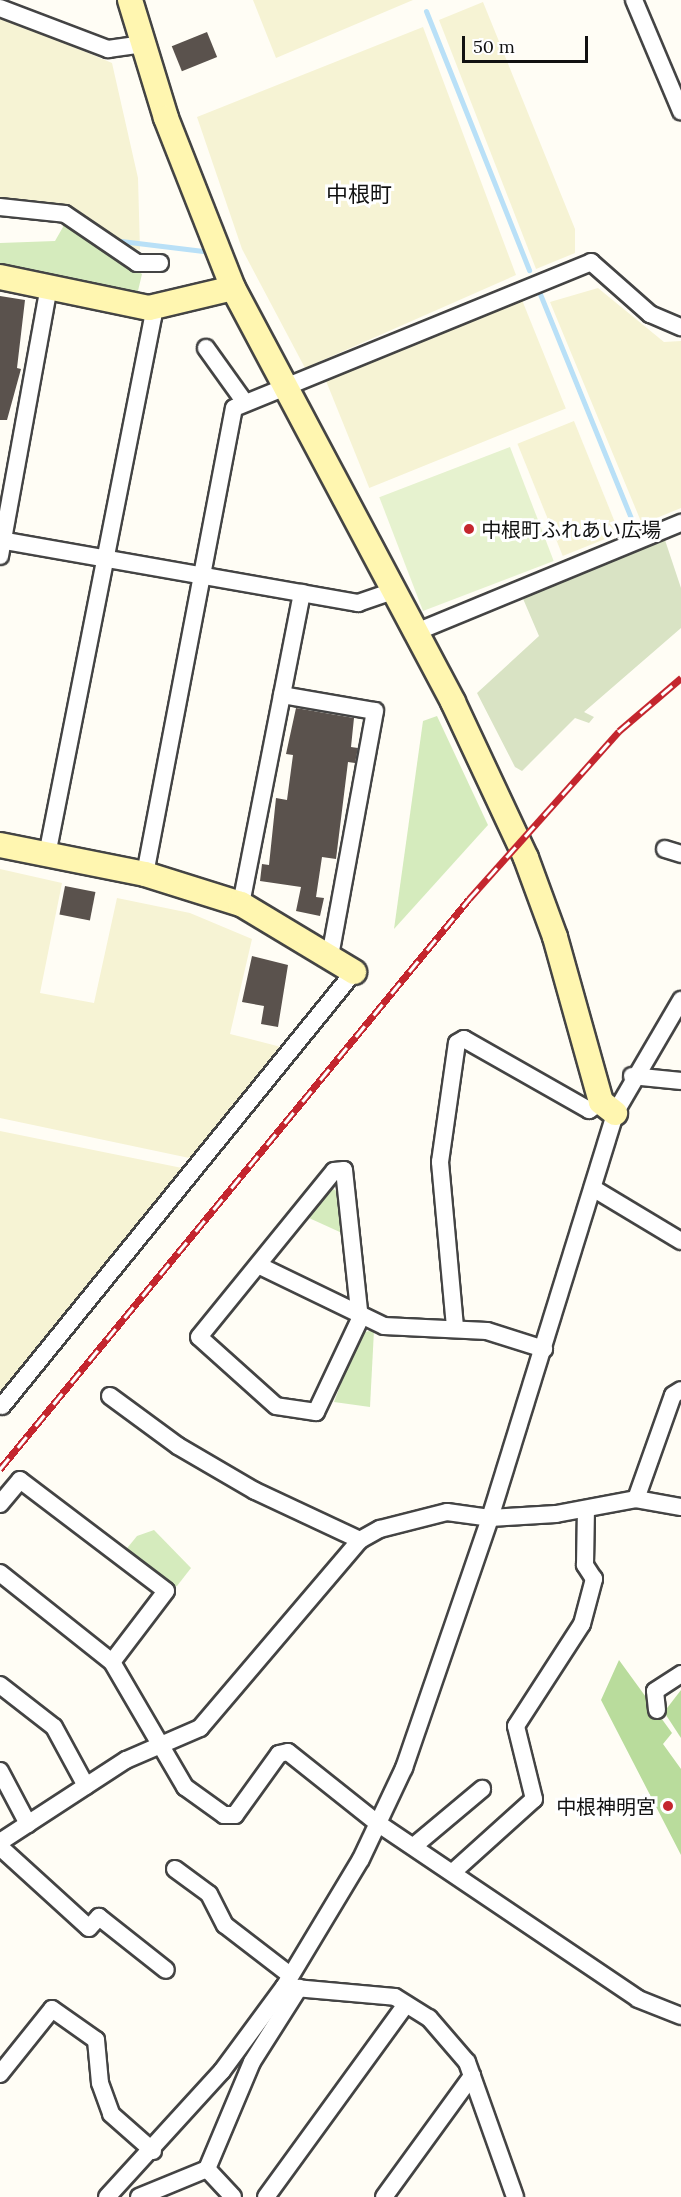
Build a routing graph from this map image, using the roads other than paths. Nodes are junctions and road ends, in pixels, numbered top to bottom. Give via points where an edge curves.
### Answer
1 (130, 0) edge
2 (634, 0) edge
3 (0, 8) edge
4 (142, 44) junction
5 (681, 111) edge
6 (0, 207) edge
7 (160, 263) dead end
8 (0, 277) edge
9 (49, 287) junction
10 (233, 288) junction
11 (149, 308) junction
12 (681, 327) edge
13 (206, 348) dead end
14 (284, 387) junction
15 (244, 401) junction
16 (681, 523) edge
17 (1, 546) edge
18 (103, 558) junction
19 (201, 574) junction
20 (393, 591) junction
21 (302, 593) junction
22 (416, 632) junction
23 (282, 695) junction
24 (0, 845) edge
25 (665, 849) dead end
26 (681, 854) edge
27 (47, 855) junction
28 (146, 874) junction
29 (241, 904) junction
30 (330, 957) junction
31 (354, 972) joint
32 (681, 1000) edge
33 (632, 1076) junction
34 (681, 1081) edge
35 (608, 1107) junction
36 (596, 1190) junction
37 (681, 1241) edge
38 (258, 1265) junction
39 (360, 1319) junction
40 (455, 1327) junction
41 (544, 1349) junction
42 (681, 1389) edge
43 (110, 1396) dead end
44 (2, 1406) dead end
45 (636, 1499) junction
46 (0, 1504) edge
47 (681, 1507) edge
48 (586, 1510) junction
49 (490, 1518) junction
50 (360, 1540) junction
51 (0, 1573) edge
52 (112, 1662) junction
53 (681, 1674) edge
54 (0, 1685) edge
55 (657, 1710) dead end
56 (157, 1747) junction
57 (0, 1771) edge
58 (86, 1786) junction
59 (482, 1789) dead end
60 (376, 1822) junction
61 (28, 1824) junction
62 (0, 1842) edge
63 (414, 1846) junction
64 (0, 1847) edge
65 (175, 1869) dead end
66 (453, 1872) junction
67 (166, 1970) dead end
68 (291, 1983) junction
69 (406, 2004) junction
70 (681, 2016) edge
71 (0, 2074) edge
72 (472, 2076) junction
73 (153, 2151) junction
74 (207, 2169) junction
75 (107, 2197) edge
76 (139, 2197) edge
77 (233, 2197) edge
78 (266, 2197) edge
79 (384, 2197) edge
80 (515, 2197) edge

1 - 4 street
2 - 5 street
3 - 4 street via 108,50
4 - 10 street
6 - 7 street via 65,214 136,263
8 - 9 street
9 - 11 street
9 - 17 street
10 - 11 street
10 - 14 street
11 - 18 street via 153,317
12 - 14 street via 650,314 591,262
13 - 15 street
14 - 15 street
14 - 20 street
15 - 19 street via 234,408
16 - 22 street
17 - 18 street
18 - 19 street
18 - 27 street
19 - 21 street
19 - 28 street
20 - 21 street via 358,603
20 - 22 street
21 - 23 street
22 - 35 street via 541,894
23 - 29 street
23 - 30 street via 375,711
24 - 27 street
25 - 26 street
27 - 28 street
28 - 29 street
29 - 30 street
30 - 31 street
31 - 44 street
32 - 33 street
33 - 34 street
33 - 35 street
35 - 36 street
35 - 40 street via 589,1110 579,1106 464,1039 457,1043 440,1162
36 - 37 street
36 - 41 street
38 - 39 street
38 - 39 street via 334,1171 344,1170
38 - 39 street via 199,1337 276,1406 316,1412
39 - 40 street via 384,1326
40 - 41 street via 511,1335
41 - 49 street
42 - 45 street via 673,1395
43 - 50 street via 236,1480
45 - 47 street
45 - 48 street
46 - 52 street via 20,1480 166,1591
48 - 49 street
48 - 66 street via 585,1565 594,1579 582,1624 516,1726 534,1799
49 - 50 street via 430,1513
49 - 60 street via 418,1735
50 - 56 street via 200,1728
51 - 52 street
52 - 56 street
53 - 55 street via 655,1691
54 - 58 street via 54,1727
56 - 58 street
56 - 60 street via 185,1787 224,1815 235,1815 279,1754 288,1752
57 - 61 street
58 - 61 street
59 - 63 street
60 - 63 street
60 - 68 street via 356,1868
61 - 62 street
63 - 66 street
64 - 67 street via 89,1928 99,1917
65 - 68 street via 209,1894 225,1925
66 - 70 street via 638,1999
68 - 69 street via 395,1997
68 - 73 street
68 - 74 street via 252,2062
69 - 72 street via 429,2018
69 - 78 street
71 - 73 street via 52,2009 96,2040 100,2083 111,2114
72 - 79 street
72 - 80 street
73 - 75 street
74 - 76 street
74 - 77 street

